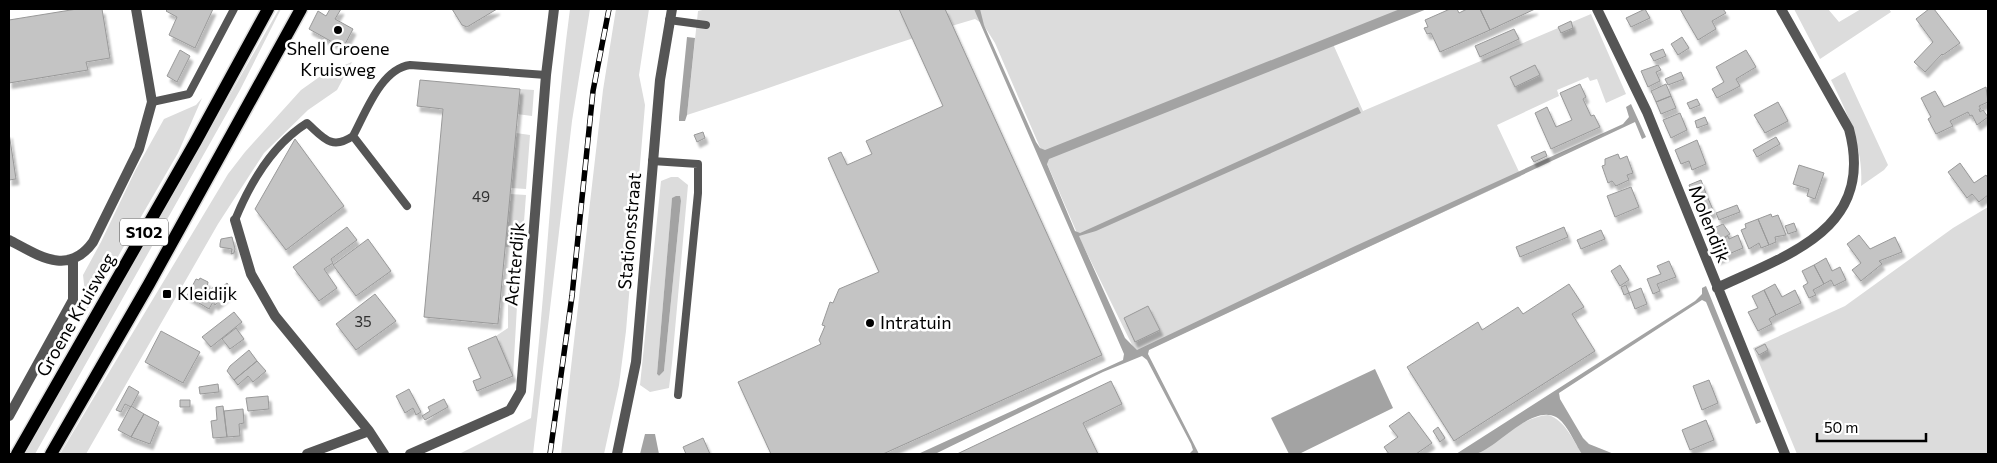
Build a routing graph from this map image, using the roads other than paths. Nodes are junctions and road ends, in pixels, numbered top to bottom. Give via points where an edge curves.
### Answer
1 (136, 9) edge
2 (234, 9) edge
3 (268, 9) edge
4 (301, 9) edge
5 (554, 9) edge
6 (672, 9) edge
7 (1597, 9) edge
8 (1781, 9) edge
9 (669, 20) junction
10 (706, 25) dead end
11 (546, 75) junction
12 (152, 102) junction
13 (353, 136) junction
14 (652, 161) junction
15 (407, 206) dead end
16 (235, 220) joint
17 (9, 240) edge
18 (72, 260) junction
19 (1718, 288) junction
20 (678, 395) dead end
21 (9, 416) edge
22 (369, 430) junction
23 (17, 454) edge
24 (51, 454) edge
25 (307, 454) edge
26 (384, 454) edge
27 (410, 454) edge
28 (617, 454) edge
29 (1785, 454) edge

1 - 12 street
2 - 12 lane via 189,94
3 - 23 main road, Groene Kruisweg / S102
4 - 24 main road, S102
5 - 11 street, Achterdijk
6 - 9 street, Stationsstraat
7 - 19 street, Molendijk via 1647,112
8 - 19 street via 1849,129 1854,163 1848,195 1828,228 1804,247
9 - 10 lane
9 - 14 street, Stationsstraat
11 - 13 lane via 401,66 387,76
11 - 27 street, Achterdijk via 521,391 510,410
12 - 18 street via 139,149 97,233 88,248
13 - 15 lane
13 - 16 lane via 338,144 330,142 307,123 299,128 269,157
14 - 20 lane via 698,164 698,193
14 - 28 street, Stationsstraat via 636,362
16 - 22 street via 251,274 274,316
17 - 18 street via 47,259
18 - 21 street via 73,300
19 - 29 street, Molendijk
22 - 25 street
22 - 26 street

